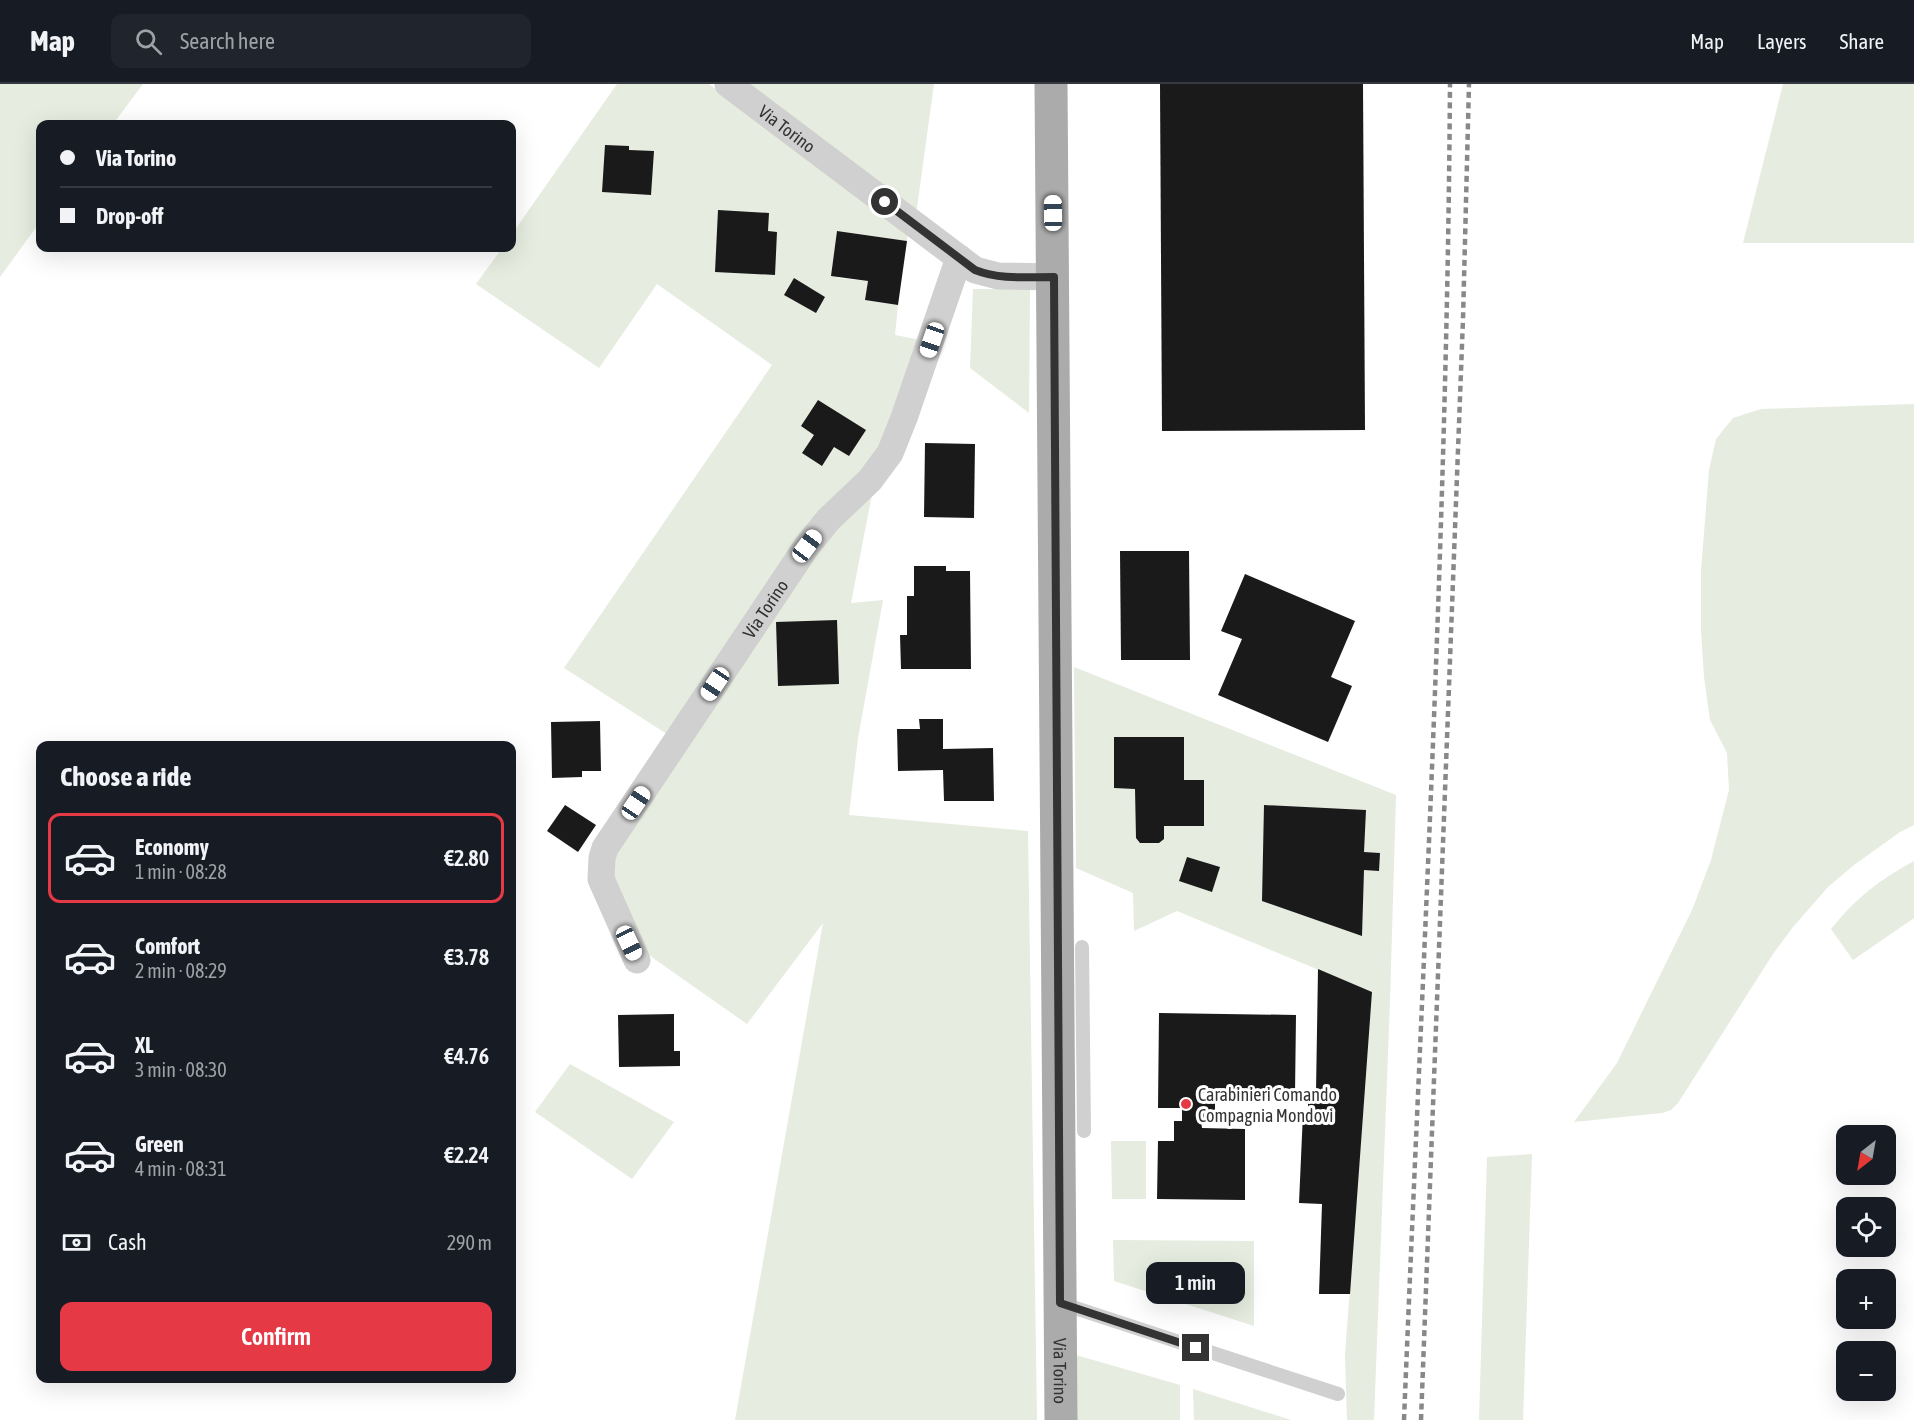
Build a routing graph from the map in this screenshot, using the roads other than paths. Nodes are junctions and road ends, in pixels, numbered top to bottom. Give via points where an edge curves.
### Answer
1 (728, 84) edge
2 (1051, 84) edge
3 (959, 258) junction
4 (1054, 277) junction
5 (1082, 947) dead end
6 (637, 960) dead end
7 (1084, 1131) dead end
8 (1060, 1303) junction
9 (1338, 1394) dead end
10 (1060, 1420) edge

1 - 3 street, Via Torino
2 - 4 main road, Via Torino
3 - 4 street, Via Torino via 987,274
3 - 6 street, Via Torino via 890,453 870,480 828,519 807,546 605,848 601,879
4 - 8 main road, Via Torino
5 - 7 lane
8 - 9 lane
8 - 10 main road, Via Torino

